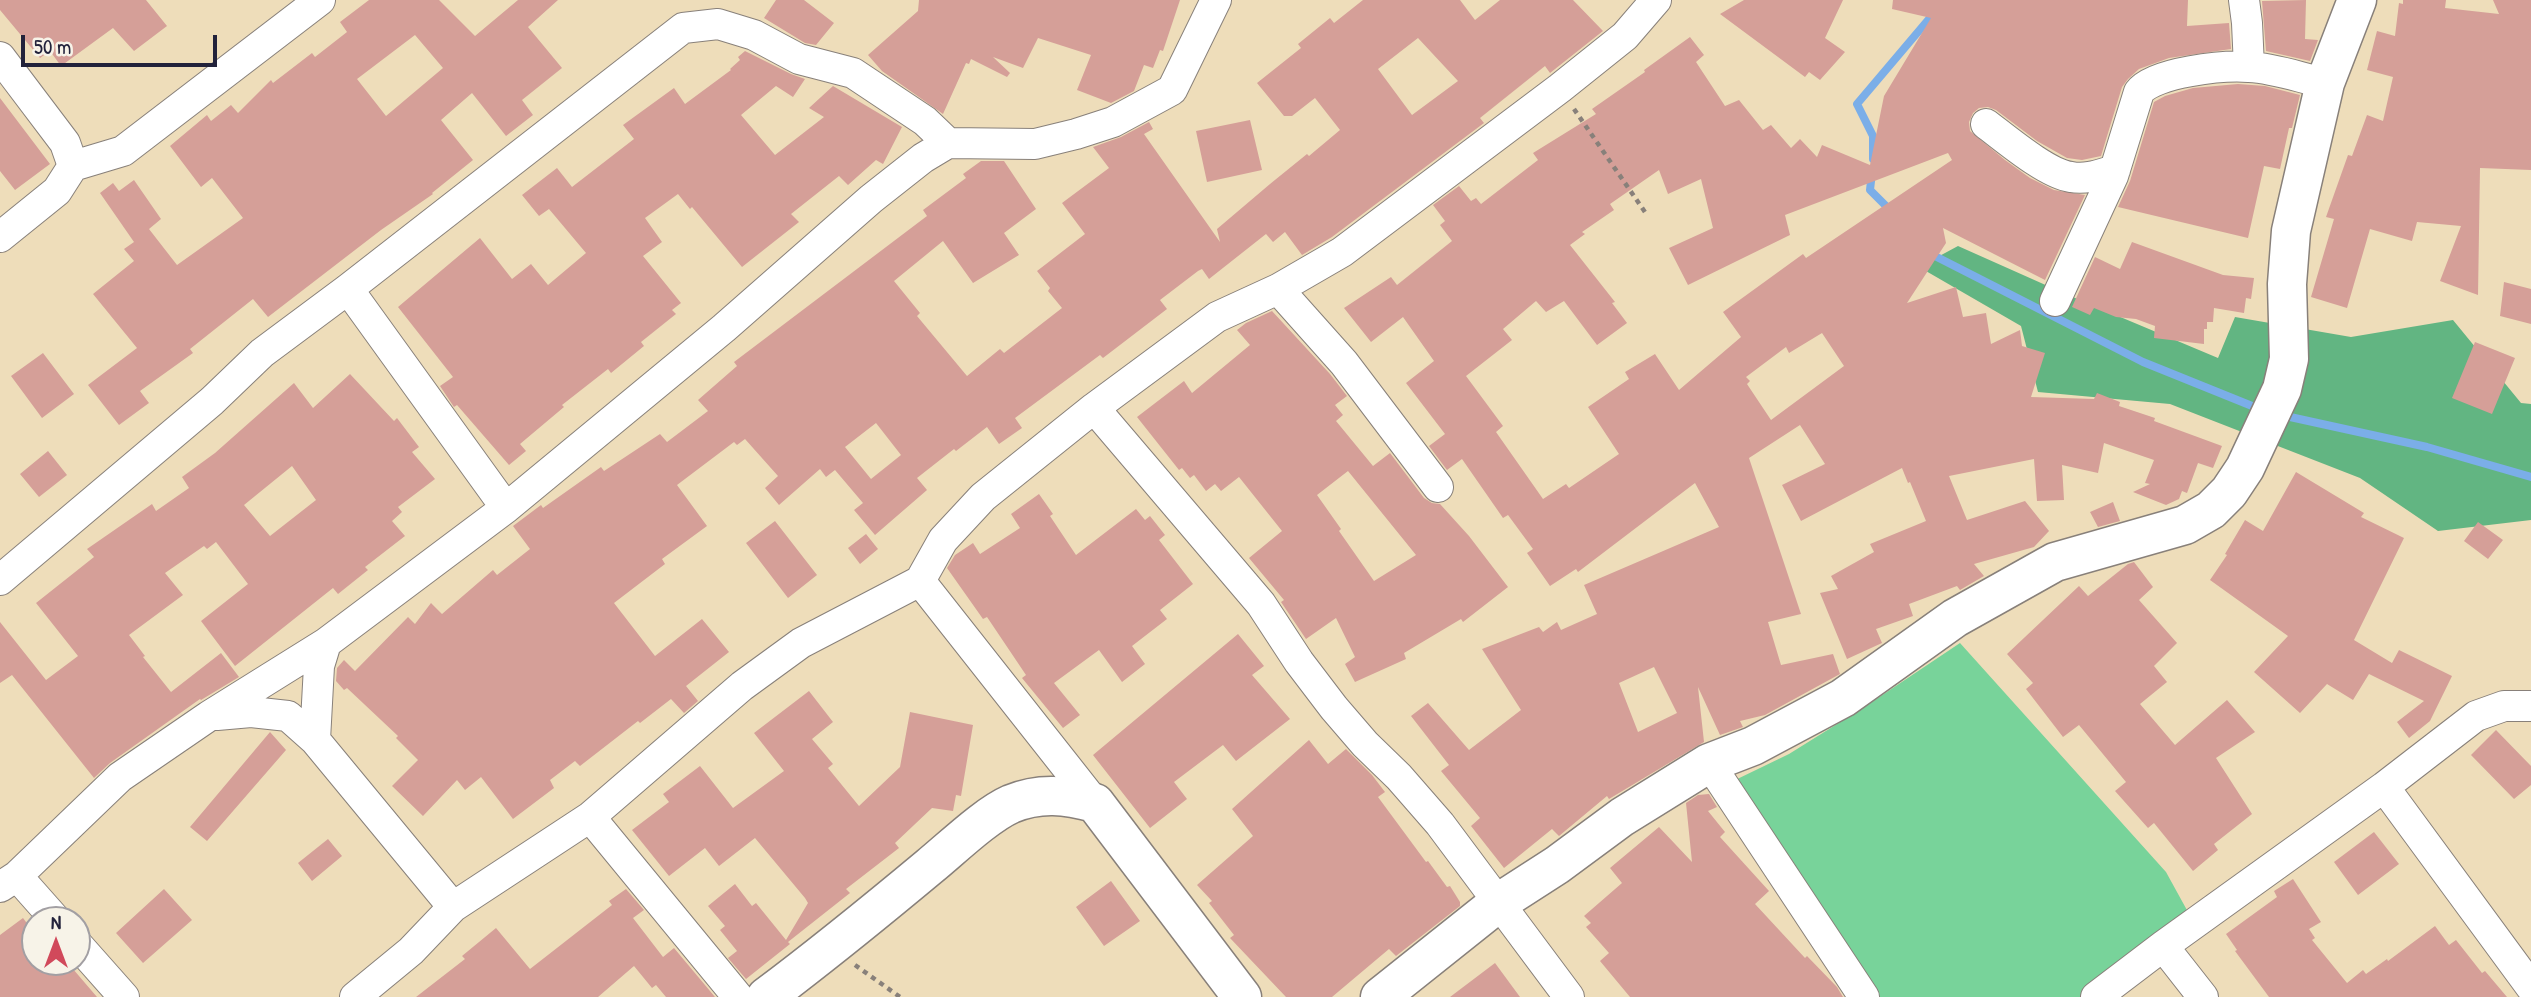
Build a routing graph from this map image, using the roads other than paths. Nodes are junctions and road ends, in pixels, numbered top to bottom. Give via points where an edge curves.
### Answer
1 (320, 0) edge
2 (1216, 0) edge
3 (1656, 0) edge
4 (2244, 0) edge
5 (2357, 0) edge
6 (0, 57) edge
7 (2249, 67) junction
8 (2325, 83) junction
9 (1986, 124) dead end
10 (948, 143) junction
11 (73, 166) junction
12 (2115, 170) junction
13 (0, 237) edge
14 (348, 289) junction
15 (1278, 289) junction
16 (2055, 301) dead end
17 (1094, 408) junction
18 (1438, 487) dead end
19 (506, 508) junction
20 (0, 580) edge
21 (920, 581) junction
22 (326, 643) junction
23 (2531, 706) edge
24 (209, 716) junction
25 (315, 740) junction
26 (1709, 763) junction
27 (2384, 787) junction
28 (1095, 803) junction
29 (590, 817) junction
30 (8, 882) edge
31 (1499, 903) junction
32 (38, 906) edge
33 (453, 907) junction
34 (2163, 946) junction
35 (91, 960) edge
36 (2531, 988) edge
37 (124, 997) edge
38 (355, 997) edge
39 (738, 997) edge
40 (766, 997) edge
41 (1242, 997) edge
42 (1380, 997) edge
43 (1569, 997) edge
44 (1864, 997) edge
45 (2096, 997) edge
46 (2203, 997) edge

1 - 11 street via 123,151
2 - 10 street via 1172,90 1140,108 1113,122 1035,144
3 - 15 street via 1625,36 1560,88 1342,253
4 - 7 street
5 - 8 street
6 - 11 street via 65,143
7 - 8 street
7 - 12 street via 2184,71 2144,85
8 - 26 street via 2291,231 2289,359 2282,389 2229,492 2211,510 2185,524 2055,562 1955,618 1843,698 1753,746
9 - 12 street via 2063,176 2093,177
10 - 14 street via 925,121 853,73 799,59 754,35 718,24 683,28
10 - 19 street via 871,199
11 - 13 street via 57,191
12 - 16 street
14 - 19 street
14 - 20 street via 262,353 212,401
15 - 17 street via 1217,317
15 - 18 street via 1345,363
17 - 21 street via 983,497 943,540
17 - 31 street via 1261,604 1334,708 1440,824
19 - 22 street
21 - 28 street
21 - 29 street via 801,643 742,686
22 - 24 street
22 - 25 street via 319,666
23 - 27 street via 2504,706 2476,716
24 - 25 street via 251,712 288,716
24 - 30 street via 120,777
25 - 33 street
26 - 31 street
26 - 44 street
27 - 34 street
27 - 36 street
28 - 40 street via 1068,796 1040,796 1010,804
28 - 41 street
29 - 33 street
29 - 39 street
30 - 32 street
31 - 42 street
31 - 43 street
33 - 38 street via 411,951
34 - 45 street
34 - 46 street
35 - 37 street

